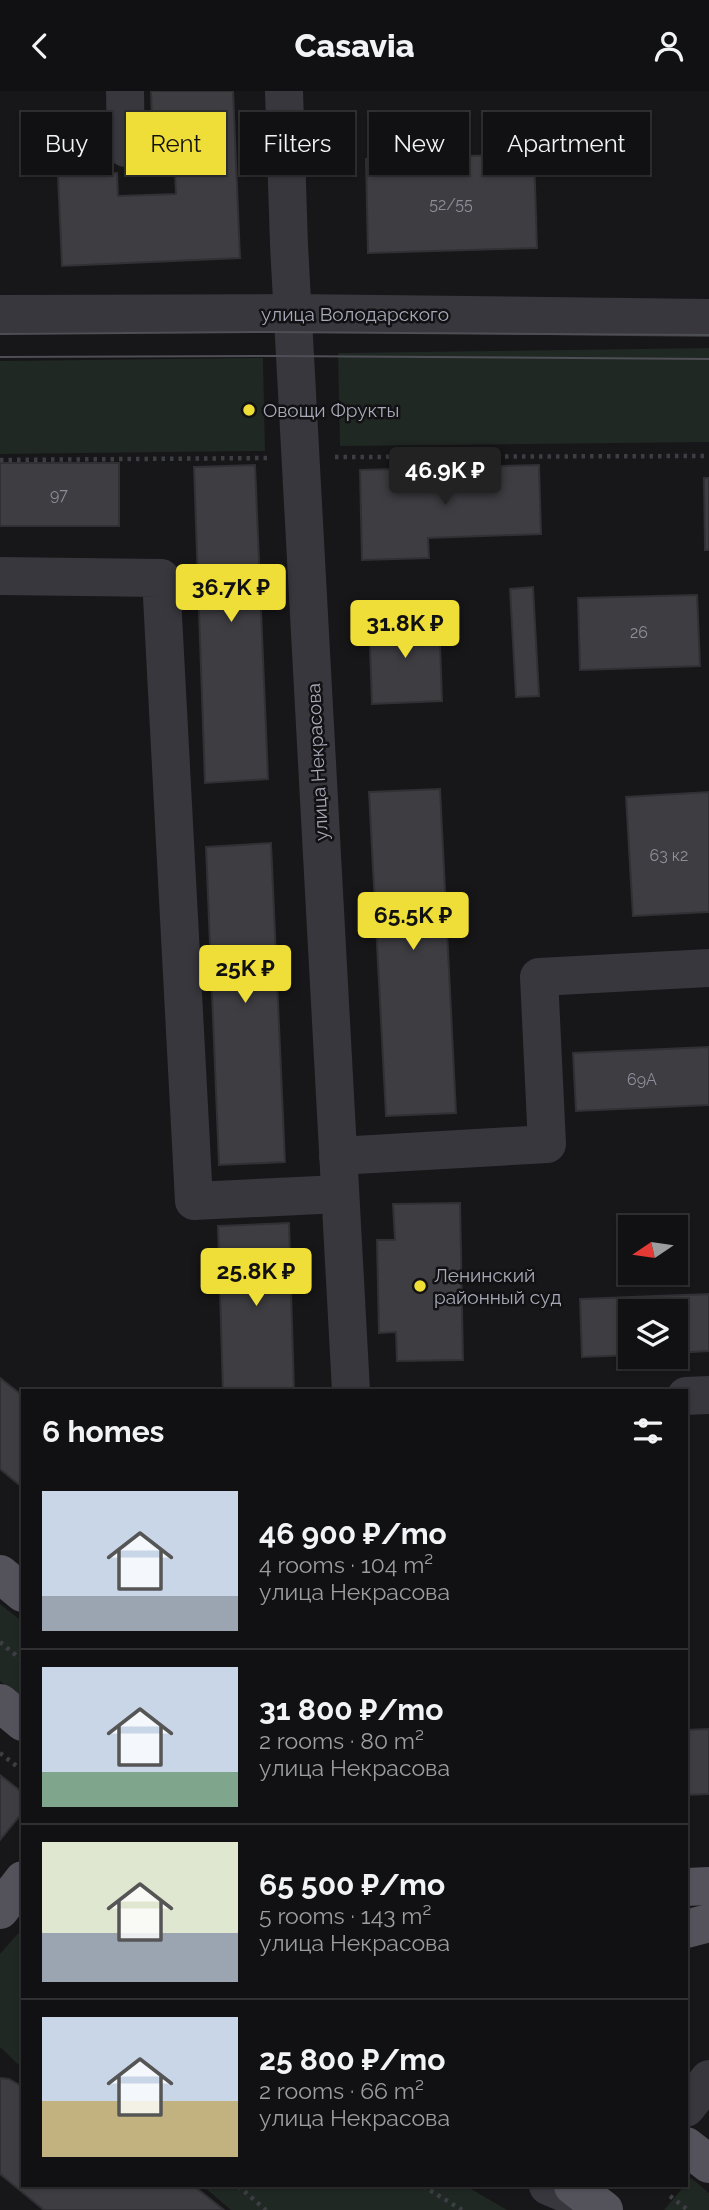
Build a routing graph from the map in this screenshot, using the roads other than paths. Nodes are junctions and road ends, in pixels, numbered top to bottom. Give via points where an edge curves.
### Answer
1 (125, 91) edge
2 (284, 91) edge
3 (126, 148) dead end
4 (293, 313) junction
5 (0, 314) edge
6 (709, 318) edge
7 (0, 576) edge
8 (709, 968) edge
9 (338, 1156) junction
10 (341, 1194) junction
11 (351, 1389) edge
12 (709, 1395) edge
13 (688, 1396) edge
14 (0, 1574) edge
15 (21, 1591) edge
16 (0, 1703) edge
17 (21, 1720) edge
18 (21, 1883) edge
19 (709, 1886) edge
20 (688, 1887) edge
21 (0, 1910) edge
22 (709, 1923) edge
23 (688, 1928) edge
24 (709, 2079) edge
25 (688, 2105) edge
26 (688, 2148) edge
27 (709, 2164) edge
28 (550, 2187) edge
29 (574, 2187) edge
30 (604, 2210) edge

1 - 3 street
2 - 4 street, улица Некрасова
4 - 5 street, улица Володарского
4 - 6 street, улица Володарского
4 - 9 street, улица Некрасова
7 - 10 street via 161,578 194,1201
8 - 9 street via 539,977 547,1144
9 - 10 street, улица Некрасова
10 - 11 street, улица Некрасова
12 - 13 street
14 - 15 main road
16 - 17 main road
18 - 21 main road
19 - 20 main road
22 - 23 main road
24 - 25 street
26 - 27 main road
28 - 30 street
29 - 30 main road

